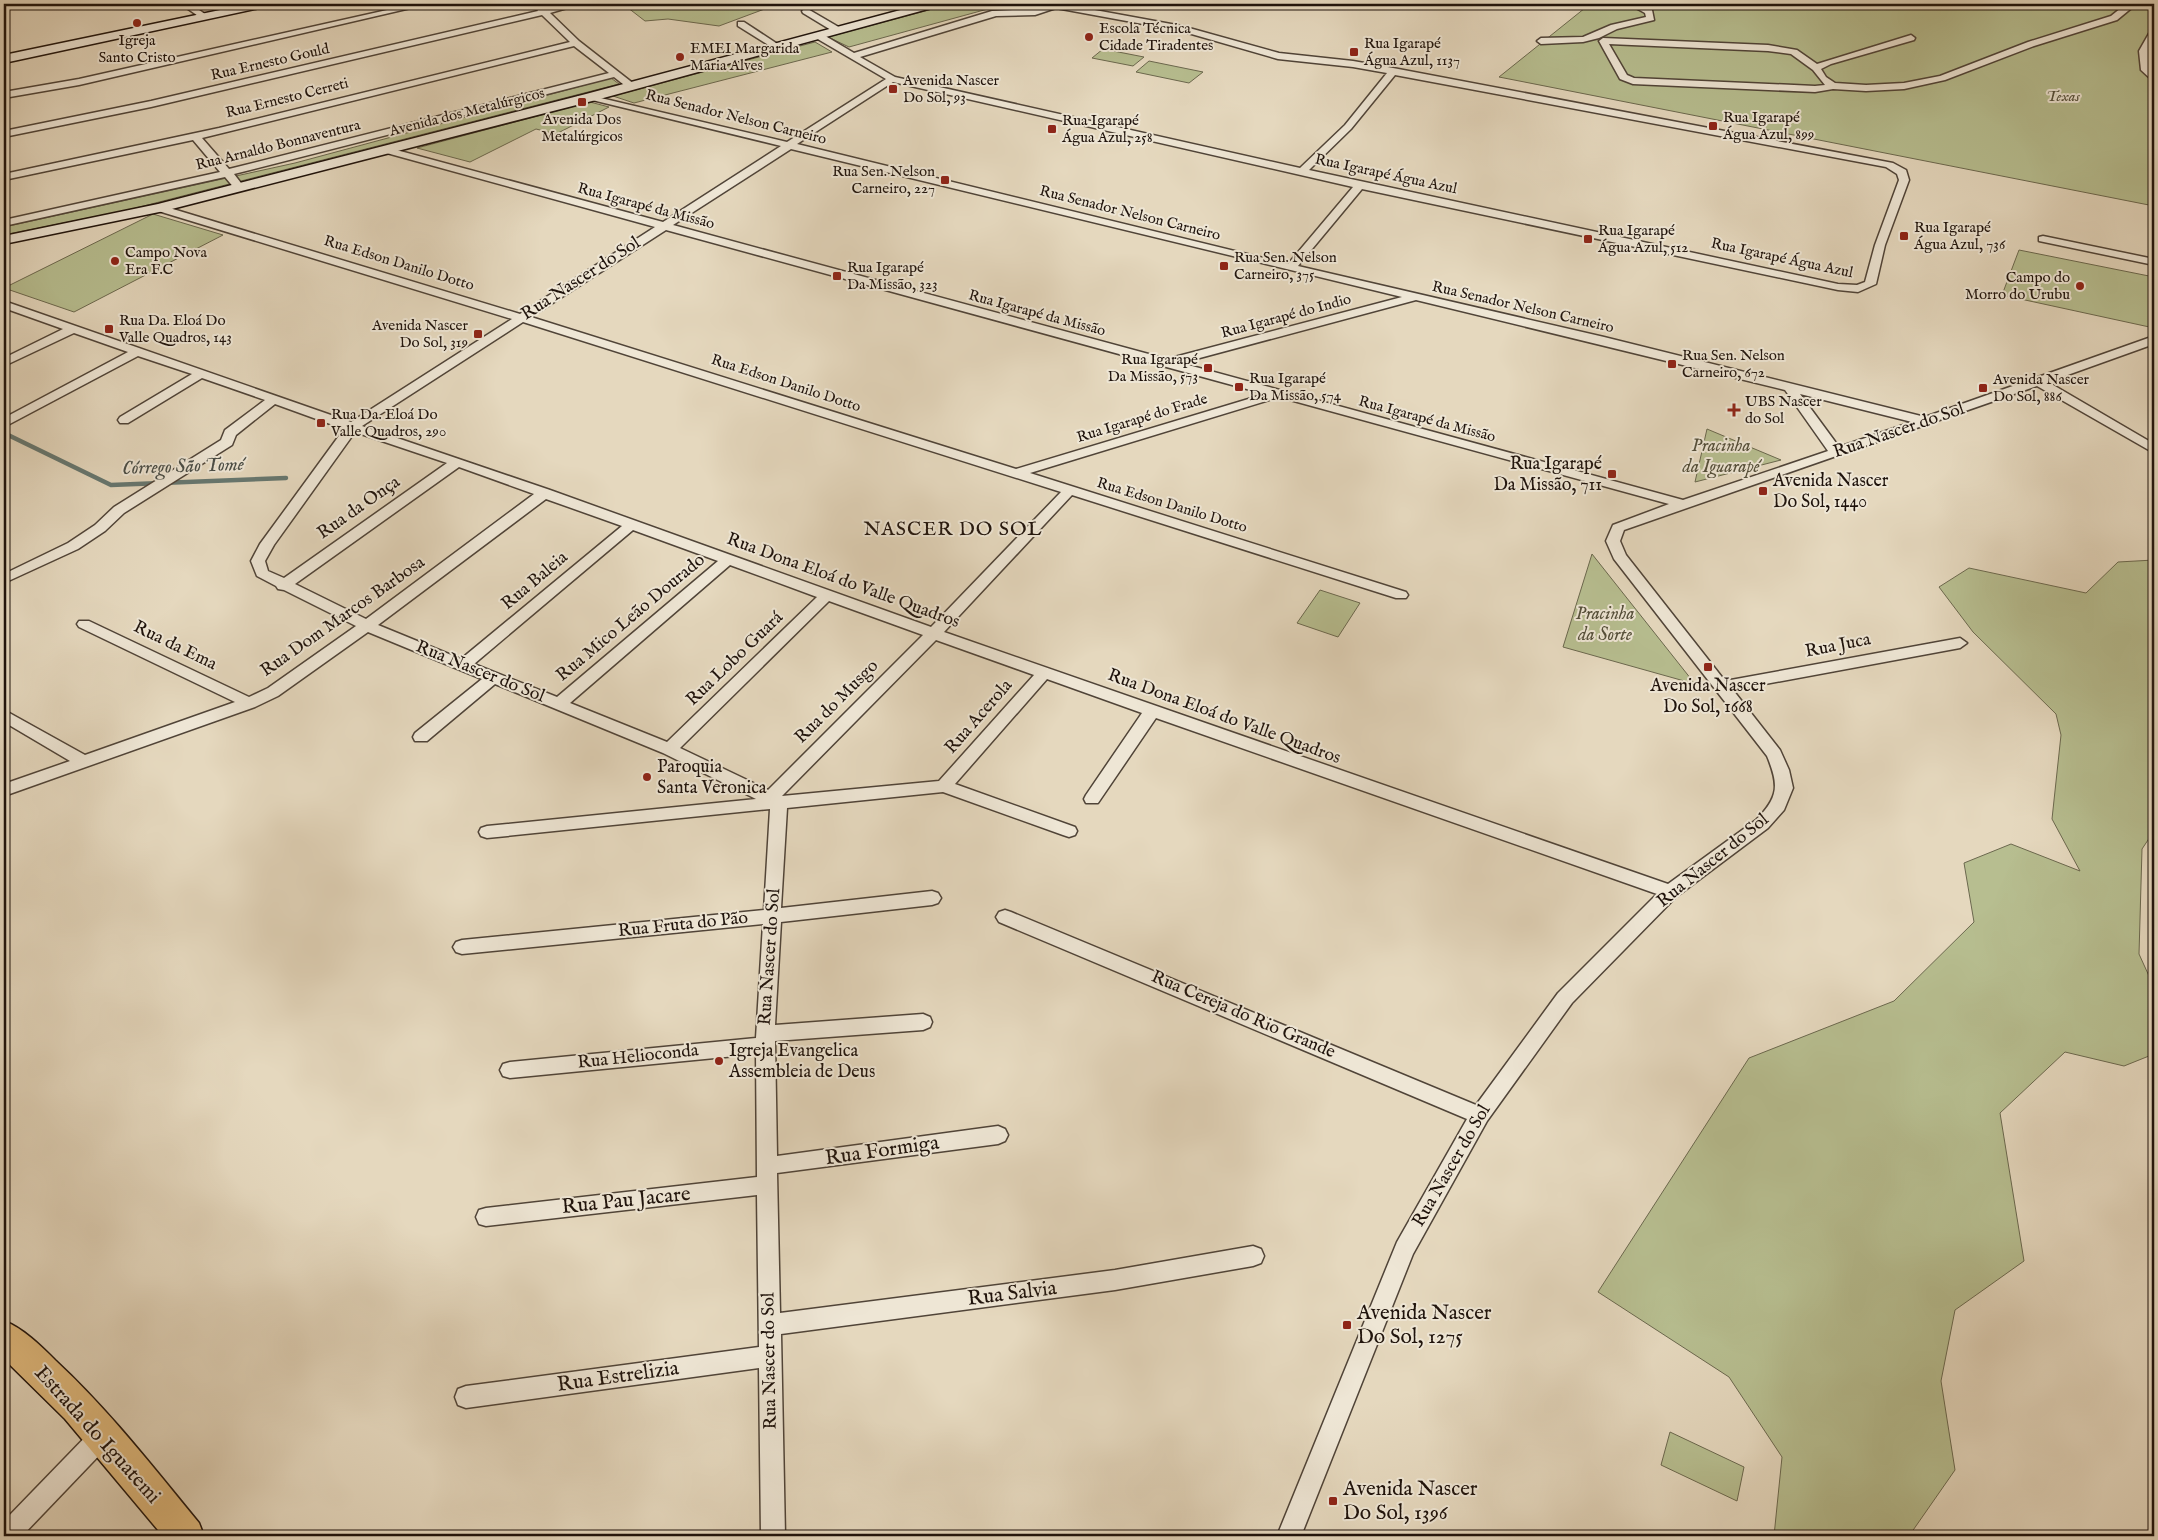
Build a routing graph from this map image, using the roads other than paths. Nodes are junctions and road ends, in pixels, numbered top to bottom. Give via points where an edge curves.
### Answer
1 (185, 4) edge
2 (264, 4) edge
3 (424, 4) edge
4 (536, 4) edge
5 (577, 4) edge
6 (935, 4) edge
7 (1053, 4) edge
8 (2131, 4) edge
9 (2135, 4) edge
10 (1638, 7) dead end
11 (2154, 7) edge
12 (542, 12) junction
13 (806, 12) dead end
14 (204, 16) junction
15 (741, 24) dead end
16 (839, 31) junction
17 (2154, 32) edge
18 (818, 36) junction
19 (1600, 38) junction
20 (1911, 38) dead end
21 (1541, 41) dead end
22 (576, 43) junction
23 (778, 47) junction
24 (853, 56) junction
25 (4, 59) edge
26 (1816, 68) junction
27 (1393, 71) junction
28 (615, 74) junction
29 (892, 79) junction
30 (2154, 79) edge
31 (631, 86) junction
32 (1833, 86) junction
33 (4, 94) edge
34 (591, 97) junction
35 (4, 134) edge
36 (196, 136) junction
37 (789, 145) junction
38 (386, 150) junction
39 (1303, 171) junction
40 (227, 174) junction
41 (4, 177) edge
42 (1360, 185) junction
43 (239, 187) junction
44 (158, 208) junction
45 (4, 222) edge
46 (662, 226) junction
47 (2043, 239) dead end
48 (4, 240) edge
49 (2154, 262) edge
50 (1291, 268) junction
51 (1414, 297) junction
52 (5, 306) edge
53 (524, 317) junction
54 (72, 329) junction
55 (2154, 340) edge
56 (138, 351) junction
57 (4, 362) edge
58 (1166, 364) junction
59 (201, 374) junction
60 (2037, 381) junction
61 (1788, 386) junction
62 (1277, 394) junction
63 (274, 400) junction
64 (124, 420) dead end
65 (1924, 421) junction
66 (4, 423) edge
67 (352, 428) junction
68 (2154, 449) edge
69 (1836, 453) junction
70 (458, 462) junction
71 (1016, 473) junction
72 (1070, 490) junction
73 (546, 493) junction
74 (1680, 503) junction
75 (631, 525) junction
76 (728, 560) junction
77 (4, 579) edge
78 (283, 586) junction
79 (1401, 595) dead end
80 (826, 596) junction
81 (84, 624) dead end
82 (367, 626) junction
83 (933, 634) junction
84 (1960, 642) dead end
85 (463, 665) junction
86 (1044, 673) junction
87 (493, 678) junction
88 (1723, 687) junction
89 (249, 703) junction
90 (559, 704) junction
91 (1152, 711) junction
92 (4, 715) edge
93 (421, 737) dead end
94 (669, 749) junction
95 (84, 761) junction
96 (944, 786) junction
97 (4, 790) edge
98 (1092, 799) dead end
99 (774, 801) junction
100 (1069, 831) dead end
101 (487, 832) dead end
102 (1670, 892) junction
103 (932, 898) dead end
104 (774, 916) junction
105 (1005, 916) dead end
106 (462, 947) dead end
107 (923, 1022) dead end
108 (765, 1039) junction
109 (510, 1070) dead end
110 (1480, 1115) junction
111 (998, 1135) dead end
112 (766, 1176) junction
113 (486, 1217) dead end
114 (1253, 1256) dead end
115 (770, 1325) junction
116 (4, 1338) edge
117 (770, 1356) junction
118 (466, 1397) dead end
119 (103, 1435) junction
120 (6, 1536) edge
121 (186, 1536) edge
122 (773, 1536) edge
123 (1289, 1536) edge

1 - 14 street
2 - 14 main road
3 - 33 street via 79,82
4 - 12 street
5 - 12 street, Rua Ernesto Gould
6 - 16 main road, Avenida dos Metalúrgicos
7 - 24 street via 1035,12 995,13
7 - 27 street, Rua Igarapé Água Azul via 1182,29 1278,56 1336,61
8 - 32 street via 2114,18 2031,44 1942,78 1904,86
9 - 11 street
10 - 19 street via 1649,12 1651,18 1604,30
12 - 22 street
12 - 35 street, Rua Ernesto Gould via 151,104
13 - 16 street
14 - 25 main road
15 - 23 street
16 - 18 main road, Avenida dos Metalúrgicos
17 - 30 street via 2143,51 2146,70
18 - 23 main road, Avenida dos Metalúrgicos
18 - 24 street, Rua Igarapé Água Azul
19 - 21 street
19 - 26 street via 1768,48 1794,52
19 - 32 street via 1623,78 1633,81 1816,89
20 - 26 street
22 - 28 street
22 - 36 street, Rua Ernesto Cerreti
23 - 31 main road, Avenida dos Metalúrgicos
24 - 29 street, Rua Igarapé Água Azul
26 - 32 street
27 - 39 street via 1348,127
27 - 42 street, Rua Igarapé Água Azul via 1889,165 1902,172 1904,180 1880,245 1870,284 1858,289
28 - 31 street
28 - 40 street, Rua Arnaldo Bonnaventura
29 - 37 street, Rua Nascer do Sol
29 - 39 street, Rua Igarapé Água Azul
31 - 34 main road, Avenida dos Metalúrgicos
34 - 37 street, Rua Senador Nelson Carneiro
34 - 38 main road, Avenida dos Metalúrgicos
36 - 40 street
36 - 41 street, Rua Ernesto Cerreti
37 - 46 street, Rua Nascer do Sol
37 - 50 street, Rua Senador Nelson Carneiro
38 - 43 main road, Avenida dos Metalúrgicos
38 - 46 street, Rua Igarapé da Missão
39 - 42 street, Rua Igarapé Água Azul
40 - 43 street
40 - 45 street, Rua Arnaldo Bonnaventura
42 - 50 street
43 - 44 main road, Avenida dos Metalúrgicos
44 - 48 main road, Avenida dos Metalúrgicos
44 - 53 street, Rua Edson Danilo Dotto
46 - 53 street, Rua Nascer do Sol
46 - 58 street, Rua Igarapé da Missão
47 - 49 street
50 - 51 street, Rua Senador Nelson Carneiro
51 - 58 street, Rua Igarapé do Indio
51 - 61 street, Rua Senador Nelson Carneiro
52 - 54 street, Rua Dona Eloá do Valle Quadros
53 - 67 street, Rua Nascer do Sol
53 - 71 street, Rua Edson Danilo Dotto
54 - 56 street, Rua Dona Eloá do Valle Quadros
54 - 57 street
55 - 60 street, Rua Nascer do Sol
56 - 59 street, Rua Dona Eloá do Valle Quadros
56 - 66 street
58 - 62 street, Rua Igarapé da Missão
59 - 63 street, Rua Dona Eloá do Valle Quadros
59 - 64 street
60 - 65 street, Rua Nascer do Sol
60 - 68 street
61 - 65 street, Rua Senador Nelson Carneiro
61 - 69 street
62 - 71 street, Rua Igarapé do Frade
62 - 74 street, Rua Igarapé da Missão
63 - 67 street, Rua Dona Eloá do Valle Quadros
63 - 77 street via 230,433 227,442 119,510 74,546
65 - 69 street, Rua Nascer do Sol
67 - 70 street, Rua Dona Eloá do Valle Quadros
67 - 78 street, Rua Nascer do Sol via 258,561 262,573
69 - 74 street, Rua Nascer do Sol
70 - 73 street, Rua Dona Eloá do Valle Quadros
70 - 78 street, Rua da Onça
71 - 72 street, Rua Edson Danilo Dotto
72 - 79 street, Rua Edson Danilo Dotto
72 - 83 street, Rua do Musgo
73 - 75 street, Rua Dona Eloá do Valle Quadros
73 - 82 street, Rua Dom Marcos Barbosa
74 - 88 street, Rua Nascer do Sol via 1618,528 1613,541 1619,556
75 - 76 street, Rua Dona Eloá do Valle Quadros
75 - 85 street, Rua Baleia
76 - 80 street, Rua Dona Eloá do Valle Quadros
76 - 90 street, Rua Mico Leão Dourado
78 - 82 street, Rua Nascer do Sol
80 - 83 street, Rua Dona Eloá do Valle Quadros
80 - 94 street, Rua Lobo Guará
81 - 89 street, Rua da Ema
82 - 85 street, Rua Nascer do Sol
82 - 89 street, Rua Dom Marcos Barbosa via 280,687
83 - 86 street, Rua Dona Eloá do Valle Quadros
83 - 99 street, Rua do Musgo
84 - 88 street, Rua Juca
85 - 87 street, Rua Nascer do Sol
86 - 91 street, Rua Dona Eloá do Valle Quadros
86 - 96 street, Rua Acerola
87 - 90 street, Rua Nascer do Sol
87 - 93 street
88 - 102 street, Rua Nascer do Sol via 1774,754 1785,788 1776,810 1762,824
89 - 95 street, Rua Dom Marcos Barbosa
90 - 94 street, Rua Nascer do Sol
91 - 98 street
91 - 102 street, Rua Dona Eloá do Valle Quadros
92 - 95 street
94 - 99 street, Rua Nascer do Sol
95 - 97 street, Rua Dom Marcos Barbosa
96 - 99 street
96 - 100 street
99 - 101 street
99 - 104 street, Rua Nascer do Sol
102 - 110 street, Rua Nascer do Sol via 1565,998
103 - 104 street, Rua Fruta do Pão
104 - 106 street, Rua Fruta do Pão
104 - 108 street, Rua Nascer do Sol
105 - 110 street, Rua Cereja do Rio Grande
107 - 108 street, Rua Helioconda
108 - 109 street, Rua Helioconda
108 - 112 street, Rua Nascer do Sol
110 - 123 street, Rua Nascer do Sol via 1404,1250
111 - 112 street, Rua Formiga
112 - 113 street, Rua Pau Jacare
112 - 115 street, Rua Nascer do Sol
114 - 115 street, Rua Salvia via 1115,1280
115 - 117 street, Rua Nascer do Sol
116 - 119 main road, Estrada do Iguatemi via 42,1371
117 - 118 street, Rua Estrelizia
117 - 122 street, Rua Nascer do Sol
119 - 120 street
119 - 121 main road, Estrada do Iguatemi

